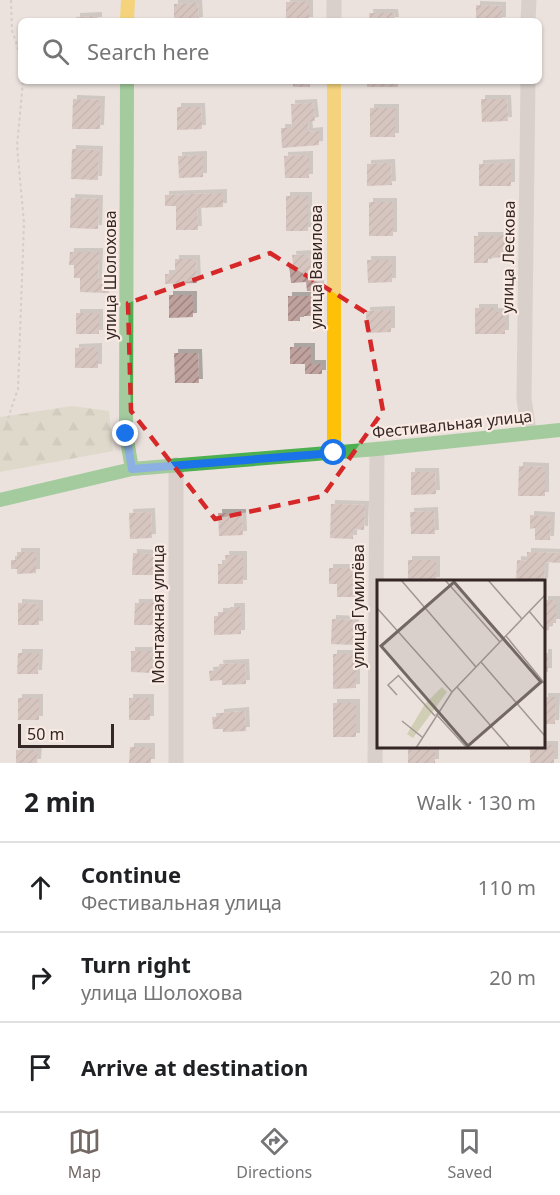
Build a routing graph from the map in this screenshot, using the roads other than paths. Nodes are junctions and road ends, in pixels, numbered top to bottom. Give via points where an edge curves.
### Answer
1 (128, 0) edge
2 (334, 0) edge
3 (529, 0) edge
4 (128, 18) edge
5 (334, 18) edge
6 (528, 18) edge
7 (127, 84) edge
8 (334, 84) edge
9 (528, 84) edge
10 (560, 430) edge
11 (529, 432) junction
12 (377, 449) junction
13 (334, 453) junction
14 (176, 465) junction
15 (132, 469) junction
16 (0, 500) edge
17 (176, 763) edge
18 (375, 763) edge

1 - 4 street
2 - 5 street
3 - 6 street
7 - 15 street, улица Шолохова via 126,434
8 - 13 street, улица Вавилова
9 - 11 street, улица Лескова via 524,399
10 - 11 street, Фестивальная улица
11 - 12 street, Фестивальная улица
12 - 13 street, Фестивальная улица
12 - 18 street, улица Гумилёва
13 - 14 street, Фестивальная улица
14 - 15 street, Фестивальная улица
14 - 17 street, Монтажная улица
15 - 16 street, Фестивальная улица

